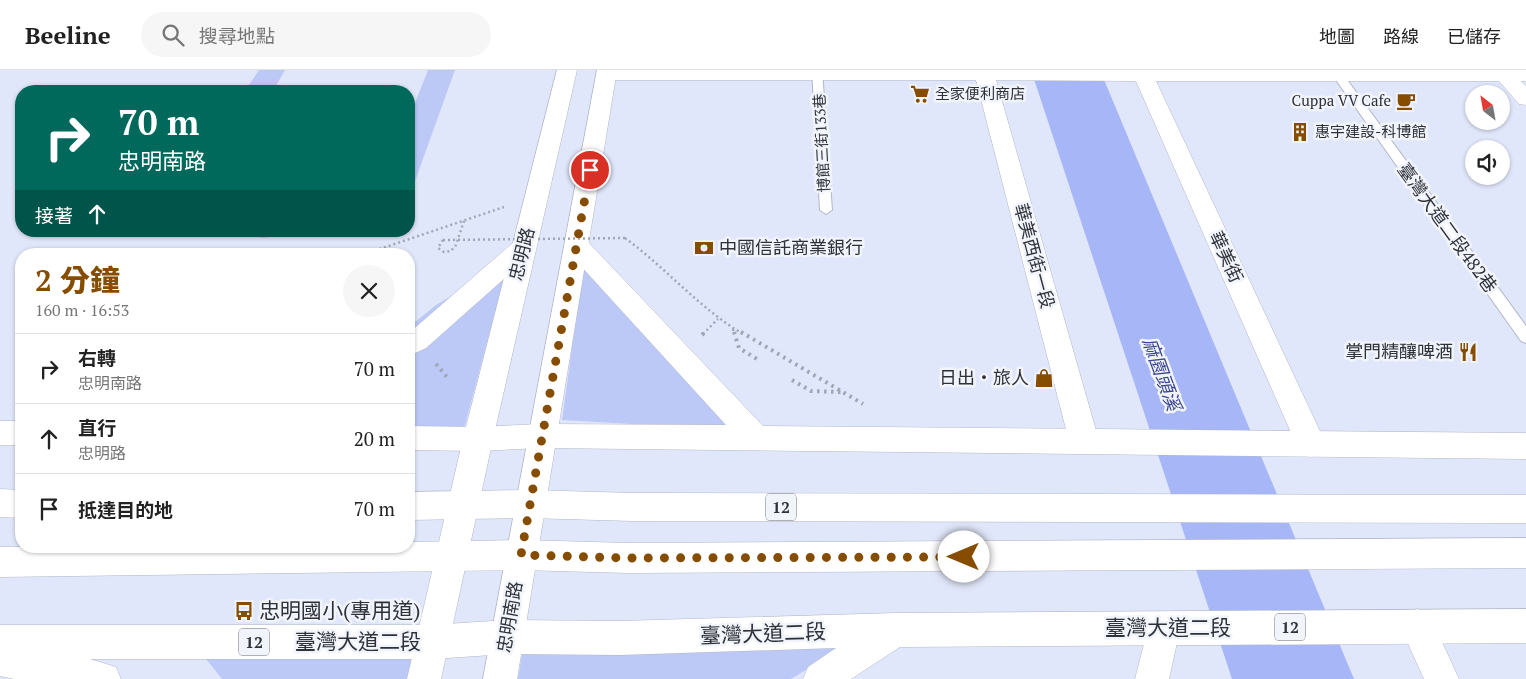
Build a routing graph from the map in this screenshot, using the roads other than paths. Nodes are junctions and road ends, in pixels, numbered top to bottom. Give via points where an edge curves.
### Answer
1 (567, 70) edge
2 (607, 72) edge
3 (817, 72) edge
4 (1336, 72) edge
5 (1502, 72) edge
6 (989, 73) edge
7 (1137, 73) edge
8 (1526, 74) edge
9 (1526, 99) edge
10 (826, 210) dead end
11 (524, 247) junction
12 (578, 247) junction
13 (1526, 337) edge
14 (415, 341) edge
15 (0, 432) edge
16 (15, 433) edge
17 (541, 436) junction
18 (415, 438) edge
19 (756, 438) junction
20 (478, 439) junction
21 (1084, 441) junction
22 (1311, 444) junction
23 (1526, 446) edge
24 (0, 503) edge
25 (15, 504) edge
26 (529, 504) junction
27 (415, 506) edge
28 (462, 506) junction
29 (1526, 509) edge
30 (1526, 553) edge
31 (521, 555) junction
32 (451, 556) junction
33 (0, 562) edge
34 (1417, 626) junction
35 (1526, 626) edge
36 (1163, 628) junction
37 (896, 630) junction
38 (507, 637) junction
39 (0, 642) edge
40 (432, 642) junction
41 (0, 659) edge
42 (104, 679) edge
43 (424, 679) edge
44 (500, 679) edge
45 (820, 679) edge
46 (1152, 679) edge
47 (1442, 679) edge

1 - 11 main road, 忠明路
2 - 3 main road
2 - 12 main road
3 - 6 main road
3 - 10 lane, 博館三街133巷
4 - 5 main road
4 - 7 main road
4 - 13 lane, 臺灣大道二段482巷
5 - 8 main road
5 - 9 main road
6 - 7 main road
6 - 21 main road, 華美西街一段
7 - 22 main road, 華美街
11 - 14 main road
11 - 20 main road, 忠明路
12 - 17 main road
12 - 19 main road
15 - 16 main road
17 - 19 main road
17 - 20 main road
17 - 26 main road, 忠明南路
18 - 20 main road
19 - 21 main road
20 - 28 main road
21 - 22 main road
22 - 23 main road
24 - 25 main road
26 - 28 main road, 12
26 - 29 main road, 12
26 - 31 main road, 忠明南路
27 - 28 main road, 12
28 - 32 main road
30 - 31 main road via 1142,557 628,558
31 - 32 main road
31 - 38 main road, 忠明南路
32 - 33 main road
32 - 40 main road
34 - 35 main road, 臺灣大道二段 / 12
34 - 36 main road, 臺灣大道二段 / 12
34 - 47 main road
36 - 37 main road, 臺灣大道二段 / 12
36 - 46 main road
37 - 38 main road, 臺灣大道二段 / 12 via 620,638
37 - 45 main road
38 - 40 main road, 臺灣大道二段 / 12
38 - 44 main road, 忠明南路
39 - 40 main road, 臺灣大道二段 / 12
40 - 43 main road
41 - 42 main road

